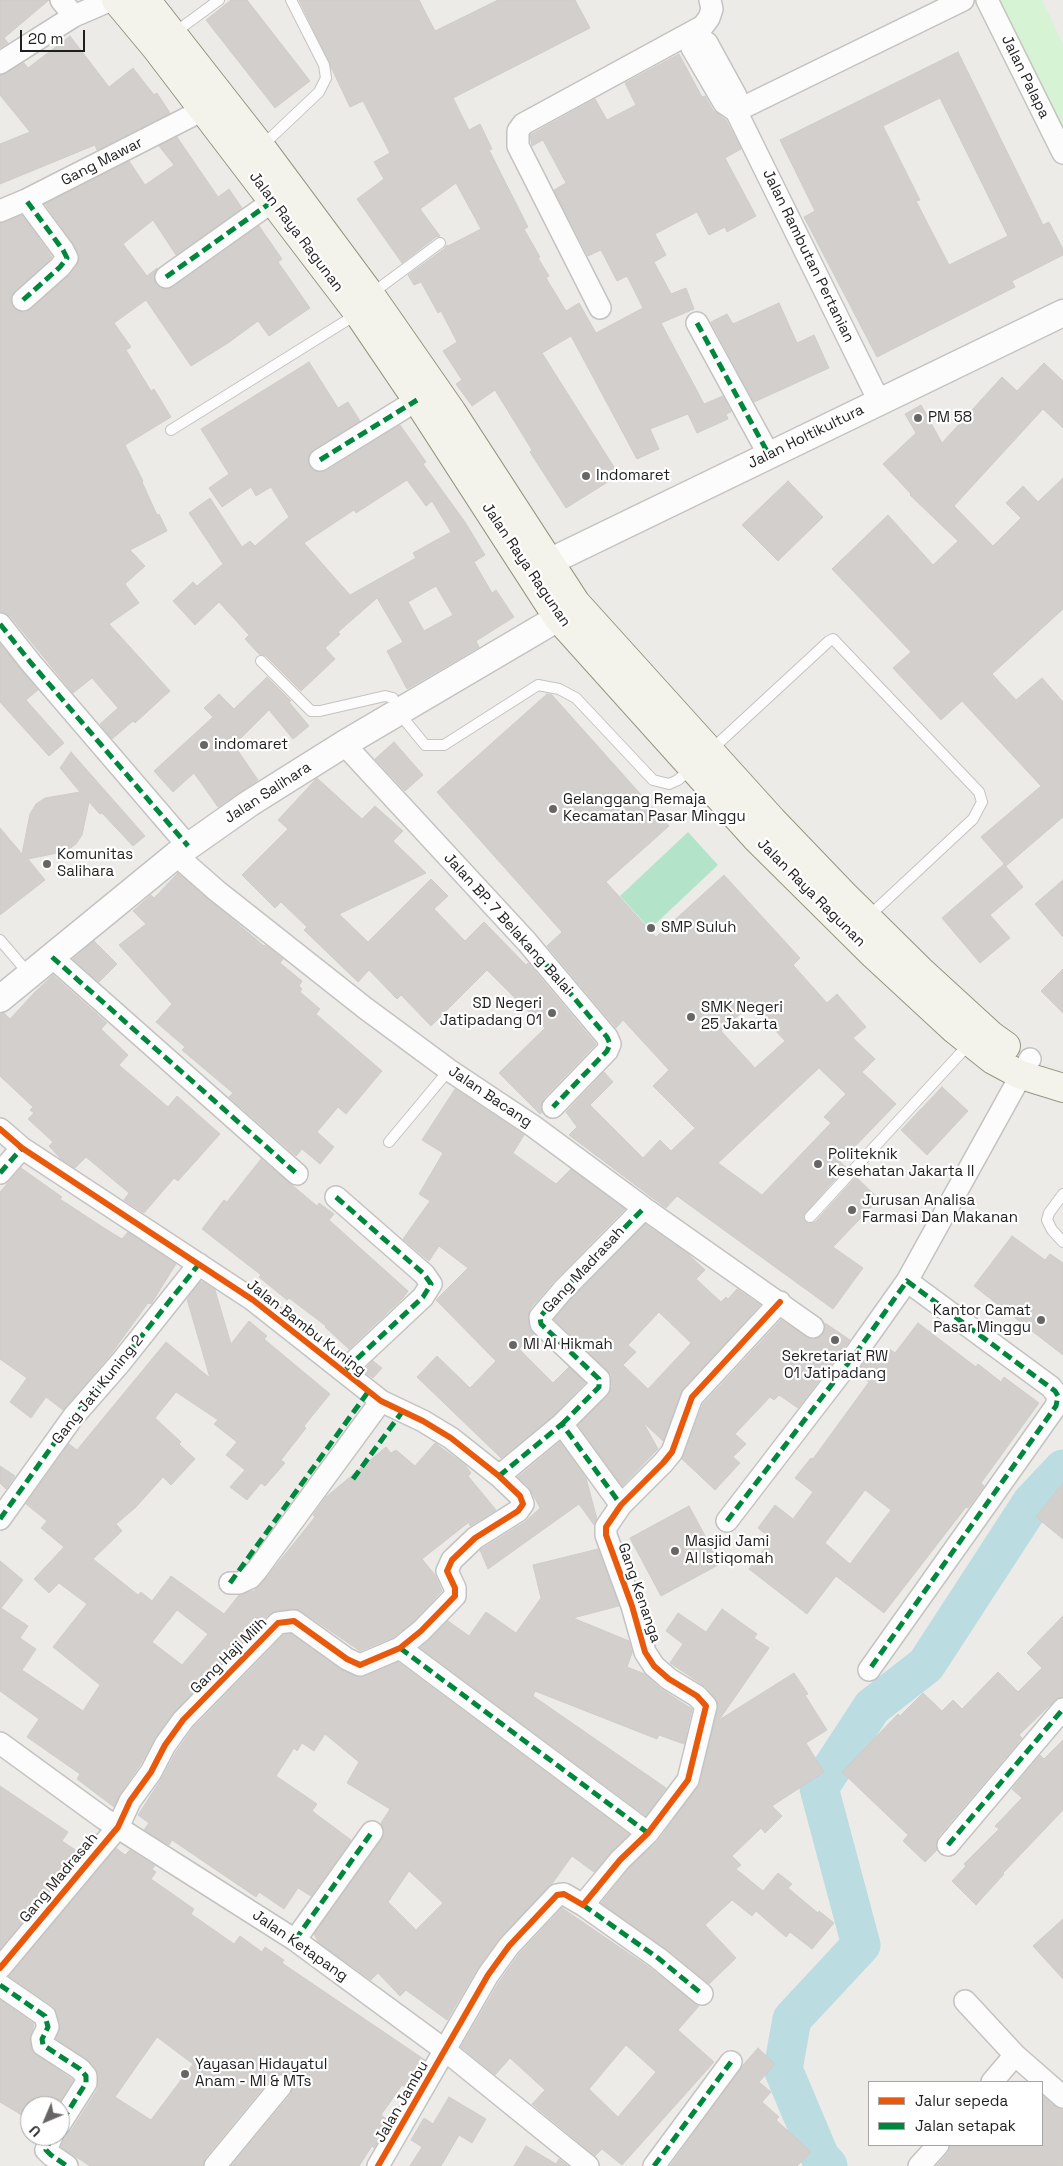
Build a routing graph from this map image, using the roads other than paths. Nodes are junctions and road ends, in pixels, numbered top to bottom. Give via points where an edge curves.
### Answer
1 (111, 0) edge
2 (116, 0) edge
3 (146, 0) edge
4 (219, 0) edge
5 (291, 0) edge
6 (710, 0) edge
7 (962, 0) edge
8 (987, 0) edge
9 (67, 8) edge
10 (693, 33) junction
11 (164, 41) junction
12 (0, 63) edge
13 (203, 110) junction
14 (736, 111) junction
15 (261, 147) junction
16 (1063, 153) edge
17 (26, 200) junction
18 (273, 201) junction
19 (0, 211) edge
20 (440, 243) dead end
21 (166, 277) dead end
22 (22, 300) dead end
23 (364, 304) junction
24 (600, 308) dead end
25 (1063, 313) edge
26 (696, 323) dead end
27 (417, 400) junction
28 (879, 401) junction
29 (171, 430) dead end
30 (769, 455) junction
31 (320, 460) dead end
32 (549, 562) junction
33 (558, 618) junction
34 (0, 624) edge
35 (261, 661) dead end
36 (399, 712) junction
37 (344, 744) junction
38 (700, 760) junction
39 (182, 850) junction
40 (859, 926) junction
41 (0, 940) edge
42 (52, 957) junction
43 (30, 975) junction
44 (0, 999) edge
45 (971, 1043) junction
46 (1025, 1067) junction
47 (449, 1070) junction
48 (1063, 1071) edge
49 (1063, 1088) edge
50 (553, 1107) dead end
51 (0, 1129) edge
52 (389, 1142) dead end
53 (22, 1148) junction
54 (0, 1173) edge
55 (297, 1174) dead end
56 (1063, 1194) edge
57 (336, 1197) dead end
58 (644, 1208) junction
59 (810, 1217) dead end
60 (1063, 1242) edge
61 (199, 1264) junction
62 (907, 1281) junction
63 (780, 1302) junction
64 (813, 1327) dead end
65 (344, 1371) junction
66 (381, 1401) junction
67 (562, 1424) junction
68 (499, 1476) junction
69 (520, 1496) joint
70 (621, 1505) junction
71 (0, 1519) edge
72 (727, 1521) dead end
73 (230, 1583) dead end
74 (400, 1648) junction
75 (869, 1670) dead end
76 (1058, 1720) edge
77 (0, 1743) edge
78 (118, 1827) junction
79 (372, 1832) dead end
80 (648, 1833) junction
81 (948, 1845) dead end
82 (583, 1905) junction
83 (295, 1940) junction
84 (0, 1968) edge
85 (0, 1984) edge
86 (702, 1994) dead end
87 (965, 2001) dead end
88 (446, 2051) junction
89 (1016, 2055) junction
90 (731, 2062) dead end
91 (993, 2081) edge
92 (281, 2086) dead end
93 (1063, 2097) edge
94 (70, 2108) edge
95 (48, 2146) edge
96 (937, 2146) edge
97 (67, 2166) edge
98 (215, 2166) edge
99 (378, 2166) edge
100 (588, 2166) edge
101 (654, 2166) edge
102 (919, 2166) edge

1 - 9 street
2 - 11 main road, Jalan Raya Ragunan
3 - 11 main road, Jalan Raya Ragunan
4 - 11 lane
5 - 15 lane via 324,65 326,78 319,92
6 - 10 street via 709,18
7 - 14 street
8 - 16 street, Jalan Palapa
9 - 12 street
10 - 14 street, Jalan Rambutan Pertanian via 707,43 736,96
10 - 24 street via 523,124 518,130 518,146
11 - 13 main road, Jalan Raya Ragunan
11 - 15 main road, Jalan Raya Ragunan
13 - 17 street, Gang Mawar
13 - 18 main road, Jalan Raya Ragunan
14 - 28 street, Jalan Rambutan Pertanian
15 - 23 main road, Jalan Raya Ragunan
17 - 19 street, Gang Mawar
17 - 22 street via 67,258 60,268
18 - 21 street
18 - 23 main road, Jalan Raya Ragunan
20 - 23 lane
23 - 27 main road, Jalan Raya Ragunan
23 - 29 lane
23 - 32 main road, Jalan Raya Ragunan via 452,412
25 - 28 street, Jalan Holtikultura
26 - 30 street
27 - 31 street
27 - 33 main road, Jalan Raya Ragunan
28 - 30 street, Jalan Holtikultura
30 - 32 street, Jalan Holtikultura
32 - 38 main road, Jalan Raya Ragunan via 576,604
33 - 36 street, Jalan Salihara
33 - 38 main road, Jalan Raya Ragunan
34 - 39 street, Jalan Bacang
35 - 36 lane via 311,711 320,712 385,696 392,698
36 - 37 street, Jalan Salihara
36 - 38 lane via 425,745 444,745 538,685 558,689 576,698 653,780 669,784
37 - 39 street, Jalan Salihara
37 - 50 street, Jalan BP. 7 Belakang Balai via 527,942 607,1037 610,1044 607,1051
38 - 40 main road, Jalan Raya Ragunan
38 - 40 lane via 833,639 980,792 982,802 973,819
39 - 42 street, Jalan Salihara
39 - 47 street, Jalan Bacang via 224,897
40 - 45 main road, Jalan Raya Ragunan
40 - 46 main road, Jalan Raya Ragunan
41 - 43 lane
42 - 43 street, Jalan Salihara
42 - 55 street
43 - 44 street, Jalan Salihara
45 - 46 main road, Jalan Raya Ragunan via 993,1060
45 - 59 lane
46 - 48 main road, Jalan Raya Ragunan
46 - 49 main road, Jalan Raya Ragunan
46 - 62 street
47 - 52 lane
47 - 58 street, Jalan Bacang via 533,1126
51 - 53 street, Jalan Bambu Kuning
53 - 54 street
53 - 61 street, Jalan Bambu Kuning
56 - 60 lane via 1048,1212 1047,1222
57 - 65 street via 424,1274 431,1284 424,1297
58 - 63 street, Jalan Bacang
58 - 67 street, Gang Madrasah via 540,1317 543,1326 599,1379 600,1387
61 - 65 street, Jalan Bambu Kuning via 253,1300
61 - 71 street, Gang Jati Kuning 2 via 73,1417
62 - 72 street
62 - 75 street via 1051,1387 1058,1396 1056,1406
63 - 64 street, Jalan Bacang
63 - 70 street, Gang Kenanga via 692,1397 672,1452
65 - 66 street, Jalan Bambu Kuning
66 - 68 street, Jalan Bambu Kuning via 438,1429
66 - 73 street via 257,1570 250,1578
67 - 68 street
67 - 70 street
68 - 69 street, Jalan Bambu Kuning
69 - 74 street, Gang Haji Miih via 523,1504 518,1511 475,1538 452,1560 447,1572 455,1588 455,1596
70 - 80 street, Gang Kenanga via 609,1520 606,1535 645,1652 669,1679 697,1696 706,1706 688,1780
74 - 78 street, Gang Haji Miih via 360,1666 294,1621 278,1623 183,1720 130,1801
74 - 80 street
76 - 81 street
77 - 78 street, Jalan Ketapang
78 - 83 street, Jalan Ketapang
78 - 84 street, Gang Madrasah
79 - 83 street
80 - 82 street, Gang Kenanga via 620,1860
82 - 86 street
82 - 88 street via 564,1894 557,1895 509,1946 483,1983
83 - 88 street, Jalan Ketapang
85 - 94 street via 45,2016 48,2027 42,2039 43,2045 86,2076 86,2083
87 - 89 street
88 - 99 street, Jalan Jambu
88 - 100 street, Jalan Ketapang
89 - 91 street
89 - 93 street
90 - 101 street
92 - 98 street
95 - 97 street via 46,2150 50,2155
96 - 102 street

